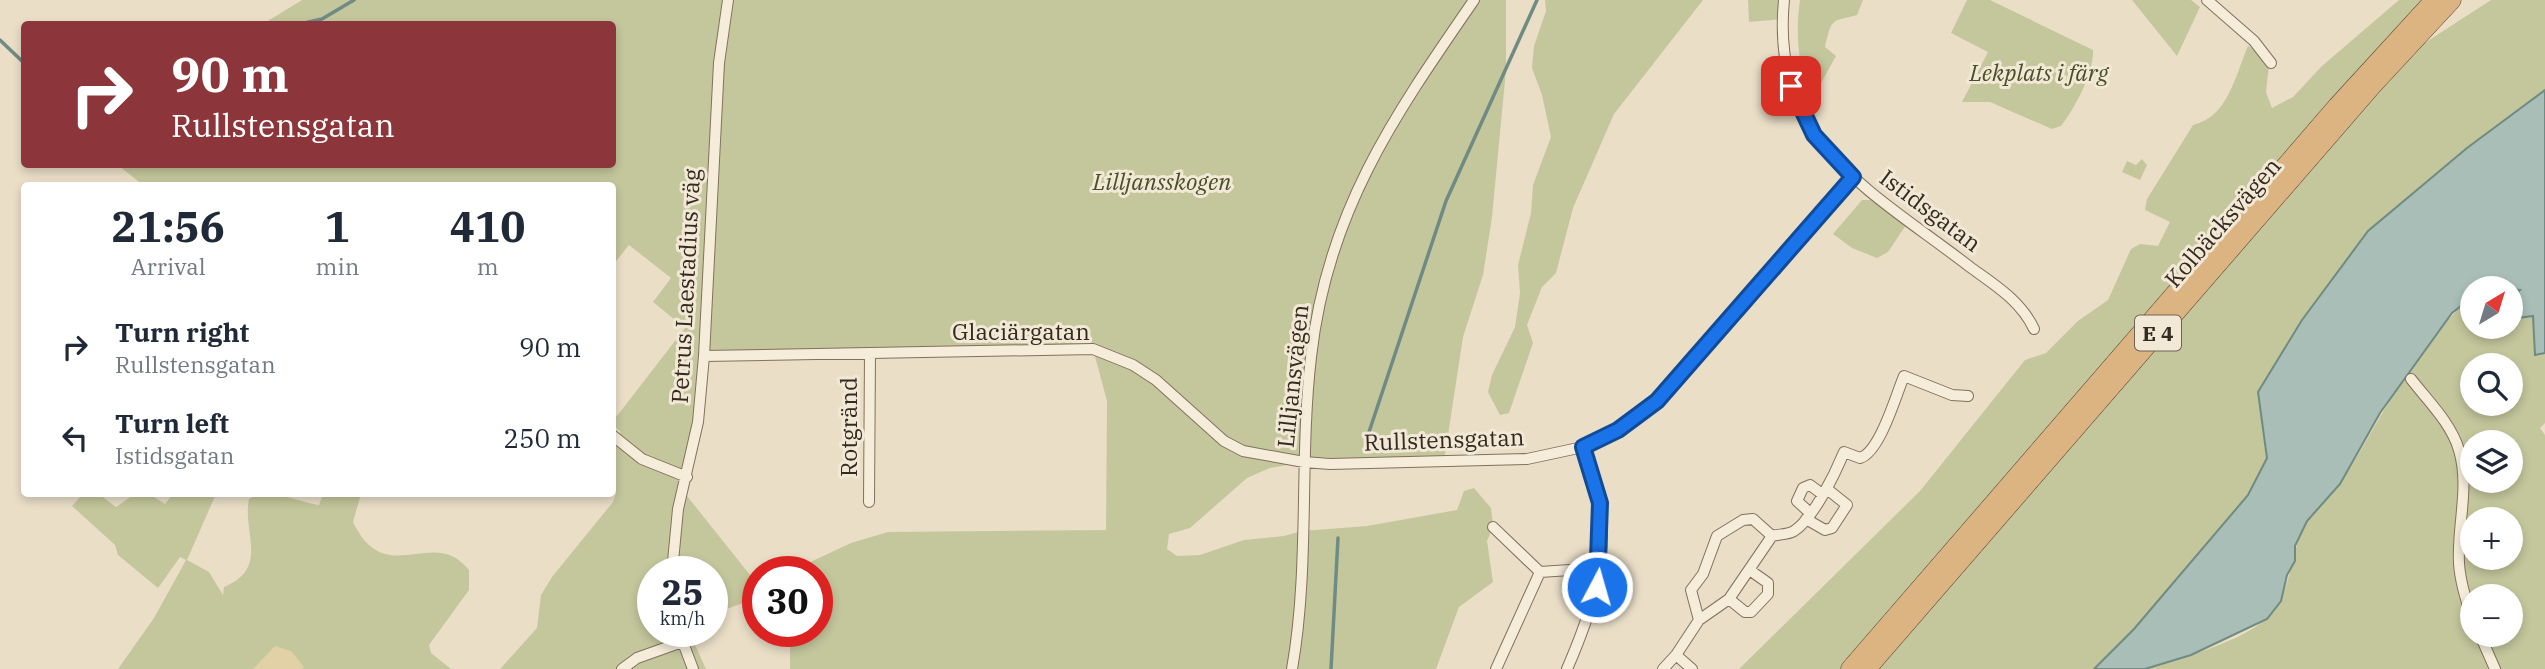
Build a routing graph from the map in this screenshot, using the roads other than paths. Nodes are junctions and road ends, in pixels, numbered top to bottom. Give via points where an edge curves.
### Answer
1 (729, 0) edge
2 (1474, 0) edge
3 (1784, 0) edge
4 (2207, 0) edge
5 (2434, 0) edge
6 (2452, 0) edge
7 (2271, 63) dead end
8 (1853, 177) junction
9 (2034, 329) dead end
10 (870, 353) junction
11 (704, 356) junction
12 (2411, 379) dead end
13 (1968, 396) dead end
14 (616, 438) edge
15 (1583, 447) junction
16 (1304, 462) junction
17 (687, 477) junction
18 (1825, 492) junction
19 (869, 502) dead end
20 (1807, 516) junction
21 (1493, 527) dead end
22 (1772, 536) junction
23 (674, 556) edge
24 (1600, 568) junction
25 (1751, 570) junction
26 (1539, 572) junction
27 (2462, 584) edge
28 (1729, 599) junction
29 (1699, 620) junction
30 (660, 647) edge
31 (684, 647) edge
32 (2485, 647) edge
33 (1676, 655) junction
34 (622, 669) edge
35 (693, 669) edge
36 (1292, 669) edge
37 (1496, 669) edge
38 (1567, 669) edge
39 (1663, 669) edge
40 (1692, 669) edge
41 (1850, 669) edge
42 (1867, 669) edge
43 (2495, 669) edge

1 - 11 street, Petrus Laestadius väg via 719,63
2 - 16 street, Lilljansvägen via 1380,142 1343,222 1314,331
3 - 8 street, Istidsgatan via 1781,44 1798,107 1820,143
4 - 7 street via 2254,41
5 - 41 highway, Kolbäcksvägen / E 4 via 2328,116
6 - 42 highway, Kolbäcksvägen / E 4 via 2364,94
8 - 9 street, Istidsgatan via 2014,300
8 - 15 street, Rullstensgatan via 1657,401 1618,430
10 - 11 street, Glaciärgatan
10 - 16 street, Glaciärgatan via 1093,349 1156,380 1224,441 1243,451
10 - 19 street, Rotgränd
11 - 17 street, Petrus Laestadius väg
12 - 27 street via 2451,429 2459,450
13 - 18 street via 1952,395 1904,376 1874,447 1864,457 1844,452
14 - 17 street via 642,459
15 - 16 street, Rullstensgatan via 1527,459
15 - 24 street via 1600,503
16 - 36 street, Lilljansvägen via 1300,596
17 - 23 street, Petrus Laestadius väg
18 - 20 street
18 - 20 street via 1810,485 1803,488 1797,500
18 - 20 street via 1847,505 1832,528 1825,530
20 - 22 street via 1792,532
21 - 26 street
22 - 25 street
22 - 29 street via 1750,518 1717,536 1703,574 1691,590
24 - 26 street
24 - 38 street via 1595,598
25 - 28 street
25 - 28 street via 1768,583 1768,594 1751,612
26 - 37 street
28 - 29 street
29 - 33 street
30 - 34 street
31 - 35 street
32 - 43 street
33 - 39 street
33 - 40 street

